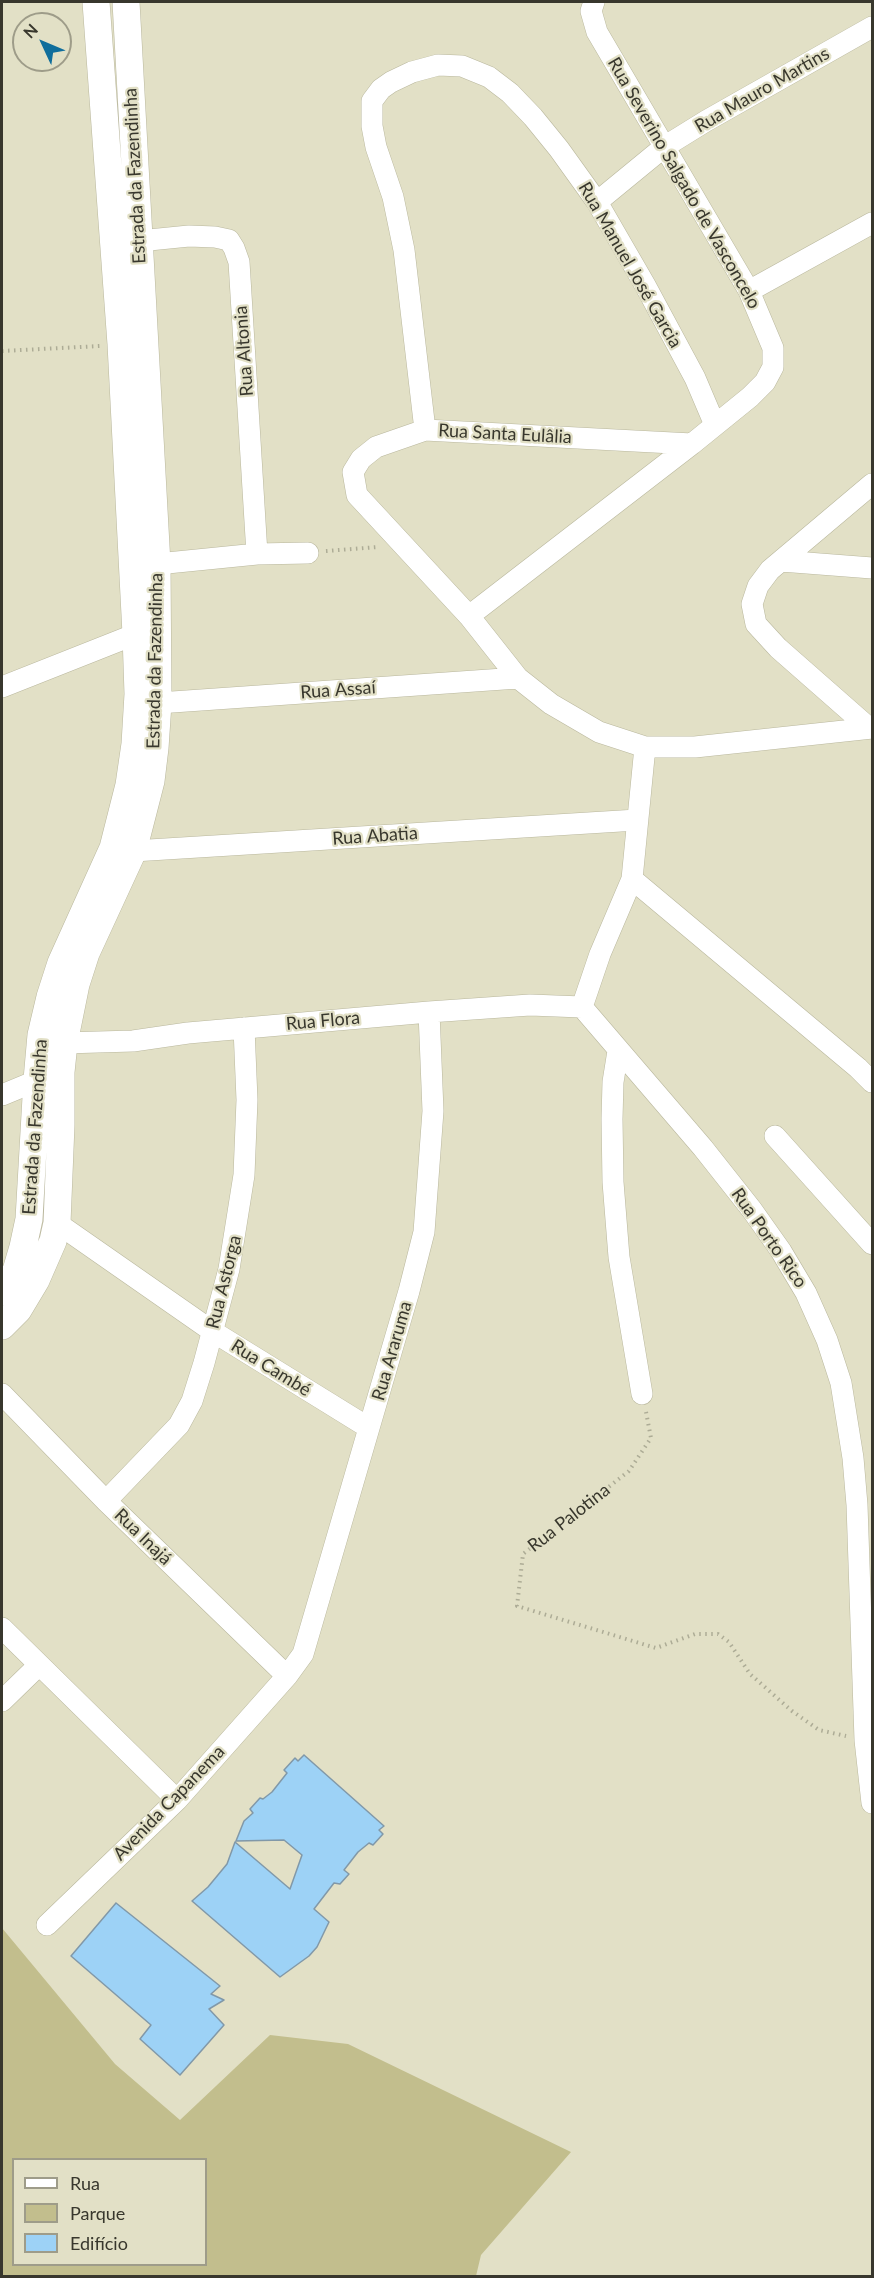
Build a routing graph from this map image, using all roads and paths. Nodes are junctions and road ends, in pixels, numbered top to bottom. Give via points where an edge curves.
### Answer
1 (96, 2) edge
2 (126, 2) edge
3 (594, 2) edge
4 (873, 27) edge
5 (664, 147) junction
6 (597, 202) junction
7 (873, 223) edge
8 (139, 241) junction
9 (749, 291) junction
10 (121, 344) junction
11 (2, 351) edge
12 (716, 425) junction
13 (425, 430) junction
14 (692, 444) junction
15 (873, 484) edge
16 (403, 546) junction
17 (308, 553) joint
18 (257, 554) junction
19 (781, 561) junction
20 (157, 564) junction
21 (873, 568) edge
22 (469, 616) junction
23 (136, 634) junction
24 (518, 678) junction
25 (2, 687) edge
26 (158, 703) junction
27 (870, 727) edge
28 (645, 747) junction
29 (637, 820) junction
30 (123, 849) junction
31 (632, 879) junction
32 (582, 1007) junction
33 (429, 1012) junction
34 (244, 1028) junction
35 (64, 1043) junction
36 (618, 1051) junction
37 (49, 1076) junction
38 (873, 1082) edge
39 (2, 1095) edge
40 (774, 1136) dead end
41 (57, 1223) junction
42 (873, 1244) edge
43 (2, 1292) edge
44 (2, 1326) edge
45 (212, 1331) junction
46 (2, 1394) edge
47 (642, 1394) joint
48 (369, 1428) junction
49 (106, 1501) junction
50 (2, 1629) edge
51 (38, 1666) junction
52 (287, 1676) junction
53 (2, 1701) edge
54 (865, 1740) junction
55 (177, 1800) junction
56 (873, 1803) edge
57 (47, 1925) dead end

1 - 10 main road, Estrada da Fazendinha
2 - 8 main road, Estrada da Fazendinha
3 - 5 street, Rua Severino Salgado de Vasconcelo via 591,11 597,32
4 - 5 street, Rua Mauro Martins
5 - 6 street, Rua Mauro Martins
5 - 9 street, Rua Severino Salgado de Vasconcelo
6 - 12 street, Rua Manuel José Garcia via 695,378
6 - 13 street, Rua Manuel José Garcia via 533,117 489,77 462,66 438,65 412,72 381,89 372,101 372,126 404,250
7 - 9 street
8 - 18 street, Rua Altonia via 215,237 229,240 234,248 239,262
8 - 20 main road, Estrada da Fazendinha
9 - 12 street, Rua Severino Salgado de Vasconcelo via 769,335 773,367 765,382
10 - 11 path
10 - 23 main road, Estrada da Fazendinha
12 - 14 street
13 - 14 street, Rua Santa Eulâlia
13 - 16 street, Rua Santa Eulâlia via 376,447 352,472 357,495
14 - 22 street
15 - 19 street
16 - 17 path
16 - 22 street, Rua Santa Eulâlia
17 - 18 street
18 - 20 street
19 - 21 street
19 - 27 street via 758,586 752,604 756,624 778,648
20 - 26 main road, Estrada da Fazendinha
22 - 24 street, Rua Santa Eulâlia
23 - 25 street
23 - 30 main road, Estrada da Fazendinha via 135,744
24 - 26 street, Rua Assaí
24 - 28 street, Rua Santa Eulâlia via 550,704 599,732
26 - 30 main road, Estrada da Fazendinha via 151,781
27 - 28 street, Rua Santa Eulâlia via 695,747
28 - 29 street
29 - 30 street, Rua Abatia
29 - 31 street
30 - 35 main road, Estrada da Fazendinha via 76,984
30 - 37 main road, Estrada da Fazendinha via 61,963 41,1035
31 - 32 street
31 - 38 street
32 - 33 street, Rua Flora via 530,1005
32 - 36 street, Rua Porto Rico
33 - 34 street, Rua Flora
33 - 48 street, Rua Araruma via 433,1111 424,1232
34 - 35 street, Rua Flora via 133,1041
34 - 45 street, Rua Astorga via 244,1175 229,1269
35 - 37 main road, Estrada da Fazendinha
36 - 47 street via 613,1082 613,1182 619,1257
36 - 54 street, Rua Porto Rico via 752,1210 806,1293 827,1340 841,1383 853,1458
37 - 39 street
37 - 41 main road, Estrada da Fazendinha via 61,1125
37 - 43 main road, Estrada da Fazendinha via 23,1247 16,1271
40 - 42 street
41 - 44 main road, Estrada da Fazendinha via 36,1280 18,1310
41 - 45 street, Rua Cambé
45 - 48 street, Rua Cambé
45 - 49 street, Rua Astorga via 192,1401 179,1425
46 - 49 street, Rua Inajá
47 - 54 path, Rua Palotina via 651,1438 629,1471 523,1554 517,1606 656,1647 695,1634 718,1634 729,1642 750,1674 819,1730
48 - 52 street, Rua Araruma via 310,1634 303,1654
49 - 52 street, Rua Inajá
50 - 51 street
51 - 53 street
51 - 55 street
52 - 55 street, Avenida Capanema
54 - 56 street, Rua Porto Rico
55 - 57 street, Avenida Capanema

